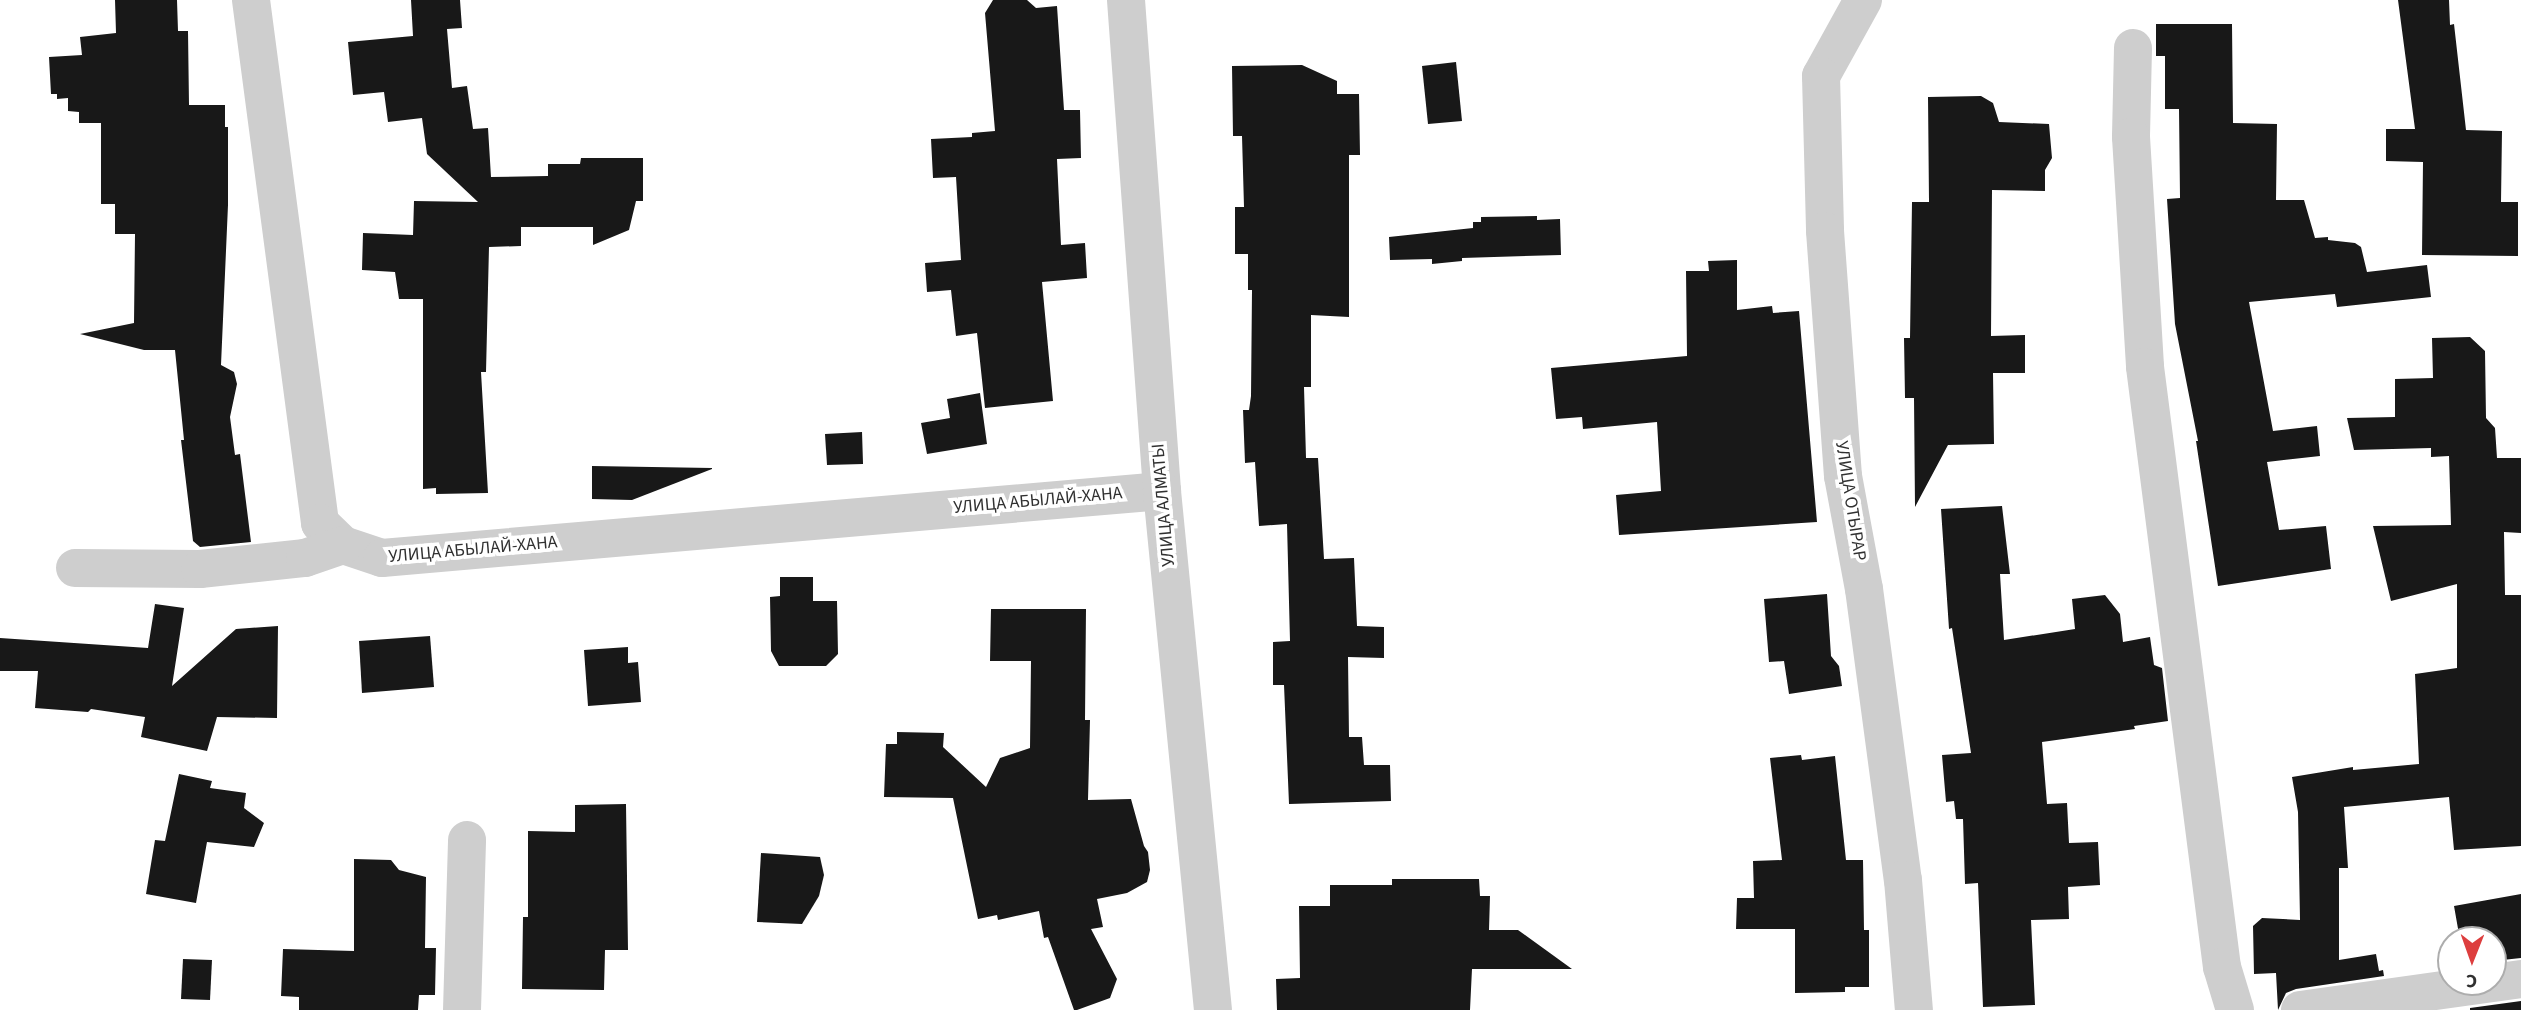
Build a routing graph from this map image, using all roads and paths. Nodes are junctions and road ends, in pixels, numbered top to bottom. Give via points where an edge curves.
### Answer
1 (251, 0) edge
2 (1126, 0) edge
3 (1863, 0) edge
4 (2133, 48) dead end
5 (1162, 491) junction
6 (343, 545) junction
7 (75, 568) dead end
8 (467, 840) dead end
9 (2521, 979) edge
10 (462, 1010) edge
11 (1213, 1010) edge
12 (1914, 1010) edge
13 (2235, 1010) edge
14 (2300, 1010) edge

1 - 6 street, УЛИЦА АБЫЛАЙ-ХАНА via 320,523
2 - 5 street, УЛИЦА АЛМАТЫ
3 - 12 street, УЛИЦА ОТЫРАР via 1821,76 1825,231 1843,475 1864,589 1900,852
4 - 13 street via 2131,137 2145,367 2222,967
5 - 6 street, УЛИЦА АБЫЛАЙ-ХАНА via 382,558
5 - 11 street, УЛИЦА АЛМАТЫ
6 - 7 street via 304,558 200,569
8 - 10 street
9 - 14 street

